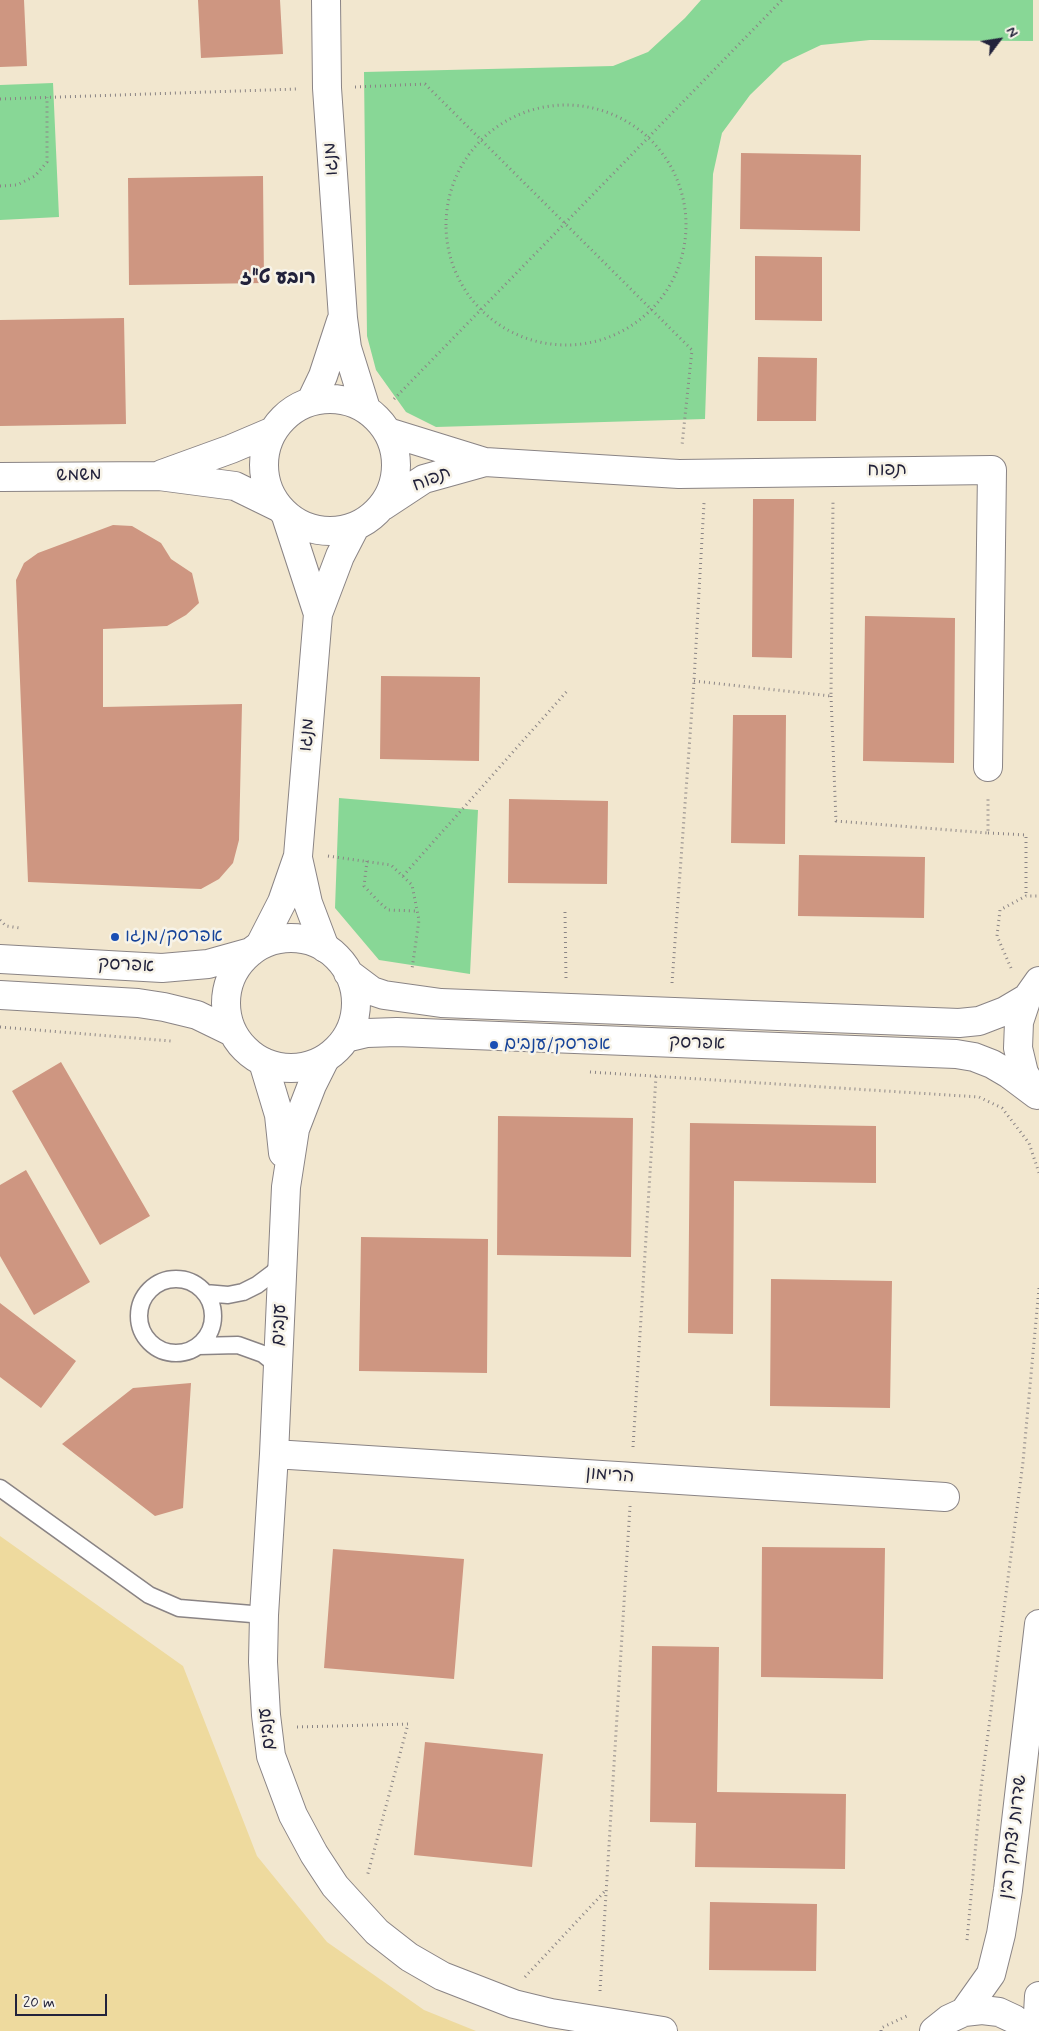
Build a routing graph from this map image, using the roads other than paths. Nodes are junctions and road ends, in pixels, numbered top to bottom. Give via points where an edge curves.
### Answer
1 (326, 0) edge
2 (343, 318) junction
3 (311, 401) junction
4 (377, 419) junction
5 (271, 432) junction
6 (485, 462) junction
7 (159, 476) junction
8 (0, 477) edge
9 (383, 506) junction
10 (283, 512) junction
11 (355, 527) junction
12 (318, 614) junction
13 (988, 768) road end
14 (310, 856) junction
15 (325, 948) junction
16 (255, 949) junction
17 (0, 959) edge
18 (348, 973) junction
19 (1027, 984) edge
20 (0, 995) edge
21 (232, 1032) junction
22 (346, 1038) junction
23 (325, 1059) junction
24 (263, 1062) junction
25 (1038, 1096) edge
26 (286, 1187) junction
27 (283, 1261) junction
28 (205, 1293) junction
29 (198, 1346) junction
30 (278, 1366) junction
31 (274, 1454) junction
32 (0, 1488) edge
33 (945, 1497) dead end
34 (264, 1615) junction
35 (1039, 1624) edge
36 (1039, 1996) edge
37 (964, 2012) junction
38 (933, 2030) edge
39 (663, 2031) edge
40 (1029, 2031) edge
41 (1037, 2031) edge

1 - 2 street, מנגו via 327,88
2 - 3 street, מנגו
2 - 4 street, מנגו via 347,348
3 - 4 street via 330,398 348,401
3 - 5 street via 282,418
4 - 6 street, תפוח
4 - 9 street via 394,450 396,469 392,488
5 - 7 street, משמש
5 - 10 street via 265,446 264,479
6 - 9 street, תפוח via 424,479
6 - 13 street, תפוח via 706,475 992,470
7 - 8 street, משמש
7 - 10 street, משמש via 235,486
9 - 11 street
10 - 11 street via 302,525 320,531
10 - 12 street, מנגו
11 - 12 street, מנגו
12 - 14 street, מנגו
14 - 15 street, מנגו via 308,903
14 - 16 street, מנגו
15 - 16 street via 293,938 276,940
15 - 18 street
16 - 17 street, אפרסק via 208,964 162,968
16 - 21 street via 236,968 227,988 226,1010
18 - 19 street, אפרסק via 384,996 440,1003 959,1024 979,1021 1005,1011
18 - 22 street via 356,1006
19 - 25 street via 1019,1022 1018,1048 1024,1073
20 - 21 street, אפרסק via 164,1007 197,1015
21 - 24 street via 248,1053
22 - 23 street
22 - 25 street, אפרסק via 367,1033 397,1032 956,1054 992,1064
23 - 24 street via 294,1068 275,1067
23 - 26 street, ענבים via 295,1129
24 - 26 street, ענבים via 278,1115
26 - 27 street, ענבים
27 - 28 lane via 273,1273 243,1292 228,1295
27 - 30 street, ענבים
28 - 29 lane via 213,1316 209,1333
28 - 29 lane via 184,1280 171,1279 149,1290 138,1313 145,1338 154,1346 176,1354
29 - 30 lane via 238,1345 263,1354
30 - 31 street, ענבים
31 - 33 street, הרימון
31 - 34 street, ענבים
32 - 34 lane via 149,1594 179,1608
34 - 39 street, ענבים via 262,1662 271,1756 293,1815 314,1854 335,1886 377,1932 409,1957 442,1976 514,2004
35 - 37 street, שדרות יצחק רבין via 1001,1934 991,1974
36 - 41 street
37 - 38 street
37 - 40 street via 999,2012

